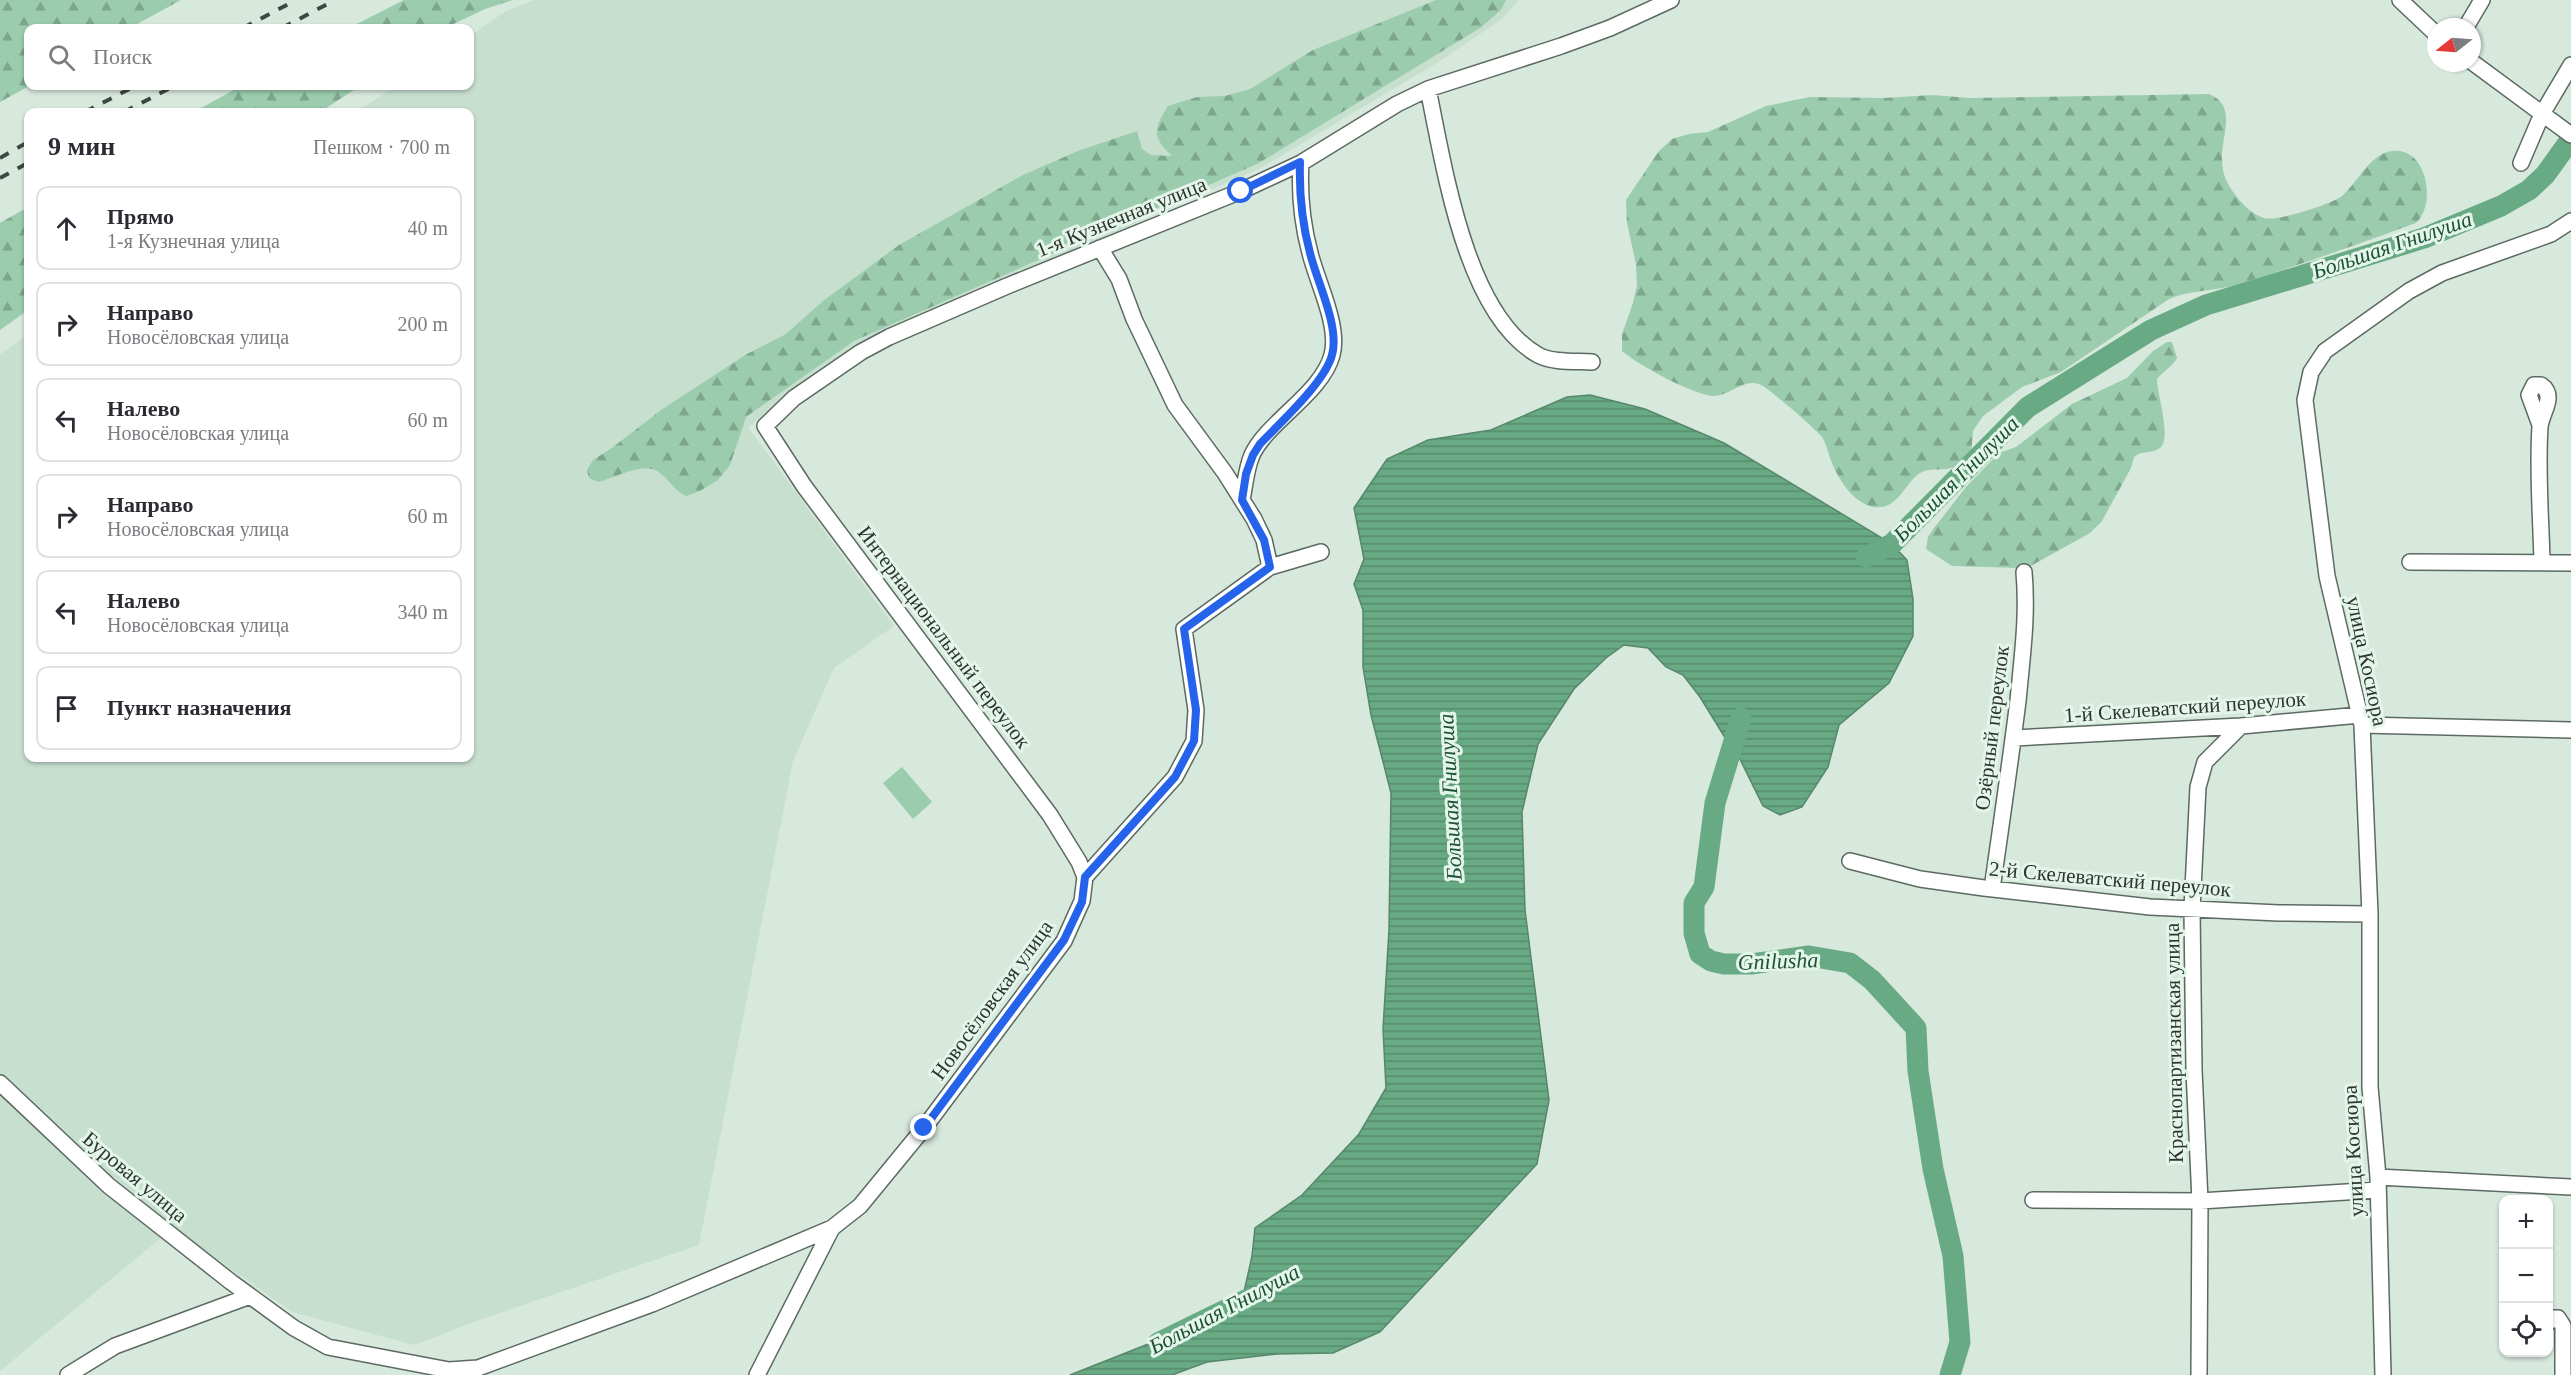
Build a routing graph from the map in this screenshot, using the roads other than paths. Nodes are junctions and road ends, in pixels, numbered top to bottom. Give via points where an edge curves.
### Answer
1 (1671, 0) edge
2 (2400, 0) edge
3 (2482, 0) edge
4 (2471, 18) edge
5 (2427, 26) edge
6 (2571, 65) edge
7 (2481, 69) edge
8 (1428, 89) junction
9 (2542, 114) junction
10 (2571, 135) edge
11 (1300, 162) junction
12 (2521, 163) dead end
13 (2571, 220) edge
14 (1100, 248) junction
15 (1592, 362) dead end
16 (2540, 425) dead end
17 (765, 426) joint
18 (1242, 500) junction
19 (1322, 552) dead end
20 (2410, 562) dead end
21 (2542, 562) junction
22 (2571, 563) edge
23 (1270, 567) junction
24 (2024, 572) dead end
25 (2361, 720) junction
26 (2241, 726) junction
27 (2571, 730) edge
28 (2013, 738) junction
29 (1850, 861) dead end
30 (1085, 877) junction
31 (1992, 889) junction
32 (2192, 909) junction
33 (2370, 914) junction
34 (0, 1083) edge
35 (2378, 1183) junction
36 (2571, 1187) edge
37 (2033, 1200) dead end
38 (2200, 1201) junction
39 (832, 1228) junction
40 (250, 1296) junction
41 (2553, 1318) edge
42 (449, 1373) edge
43 (68, 1375) edge
44 (757, 1375) edge
45 (2199, 1375) edge
46 (2383, 1375) edge
47 (2563, 1375) edge

1 - 8 street, 1-я Кузнечная улица via 1571,42
2 - 5 street
3 - 4 street
6 - 9 street
7 - 9 street
8 - 11 street, 1-я Кузнечная улица
8 - 15 street via 1468,258 1489,299 1507,327 1539,356
9 - 10 street
9 - 12 street
11 - 14 street, 1-я Кузнечная улица via 1241,191
11 - 18 street via 1301,213 1334,332 1334,347 1323,374 1253,455
13 - 25 street, улица Косиора via 2551,234 2442,273 2409,291 2325,351 2311,372 2305,400 2327,576
14 - 17 street, 1-я Кузнечная улица via 871,347 794,398
14 - 18 street via 1119,279 1175,405
16 - 21 street
17 - 30 street, Интернациональный переулок via 804,486 1050,815
18 - 23 street via 1264,540
19 - 23 street
20 - 21 street
21 - 22 street
23 - 30 street via 1184,629 1196,710 1194,741 1175,777
24 - 28 street, Озёрный переулок via 2027,607
25 - 26 street, 1-й Скелеватский переулок
25 - 27 street, 1-й Скелеватский переулок
25 - 33 street, улица Косиора
26 - 28 street, 1-й Скелеватский переулок
26 - 32 street, Краснопартизанская улица via 2212,754 2200,773
28 - 31 street, Озёрный переулок
29 - 31 street, 2-й Скелеватский переулок via 1920,879
30 - 39 street, Новосёловская улица via 1082,902 1064,940 924,1128 860,1206
31 - 32 street, 2-й Скелеватский переулок
32 - 33 street, 2-й Скелеватский переулок
32 - 38 street, Краснопартизанская улица
33 - 35 street, улица Косиора via 2370,1087
34 - 40 street, Буровая улица via 109,1186
35 - 36 street
35 - 38 street
35 - 46 street, улица Косиора
37 - 38 street
38 - 45 street, Краснопартизанская улица
39 - 42 street, Буровая улица via 652,1304 478,1368
39 - 44 street, Новосёловская улица
40 - 42 street, Буровая улица via 328,1347
40 - 43 street via 114,1346
41 - 47 street via 2558,1318 2563,1326

